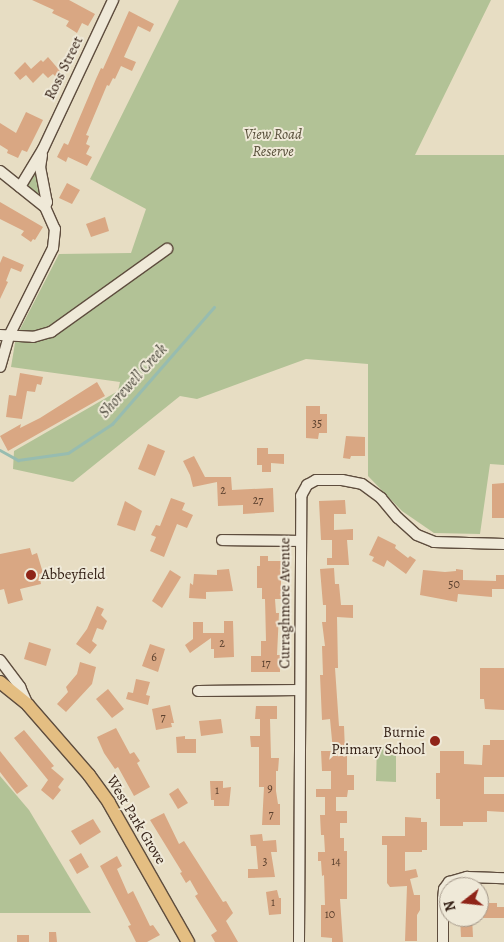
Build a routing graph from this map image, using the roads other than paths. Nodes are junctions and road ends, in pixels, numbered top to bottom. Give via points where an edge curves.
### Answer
1 (114, 0) edge
2 (43, 149) junction
3 (0, 171) edge
4 (20, 188) junction
5 (45, 207) junction
6 (167, 249) dead end
7 (4, 335) edge
8 (0, 367) edge
9 (222, 540) dead end
10 (300, 541) junction
11 (504, 544) edge
12 (0, 660) edge
13 (0, 682) edge
14 (300, 690) junction
15 (198, 691) dead end
16 (28, 705) junction
17 (504, 878) edge
18 (188, 942) edge
19 (299, 942) edge
20 (443, 942) edge

1 - 2 street, Ross Street
2 - 4 street, Ross Street
2 - 5 street, Ross Street via 40,167 47,202
3 - 4 street
4 - 5 street
5 - 7 street via 55,229 53,248
6 - 7 street via 51,332 33,337
7 - 8 street
9 - 10 street
10 - 11 street, Curraghmore Avenue via 301,496 307,485 325,480 362,484 381,498 417,535 434,542
10 - 14 street, Curraghmore Avenue
12 - 16 street via 20,687
13 - 16 main road, West Park Grove
14 - 15 street
14 - 19 street, Curraghmore Avenue
16 - 18 main road, West Park Grove via 90,775 109,803
17 - 20 street via 467,877 449,882 443,899

